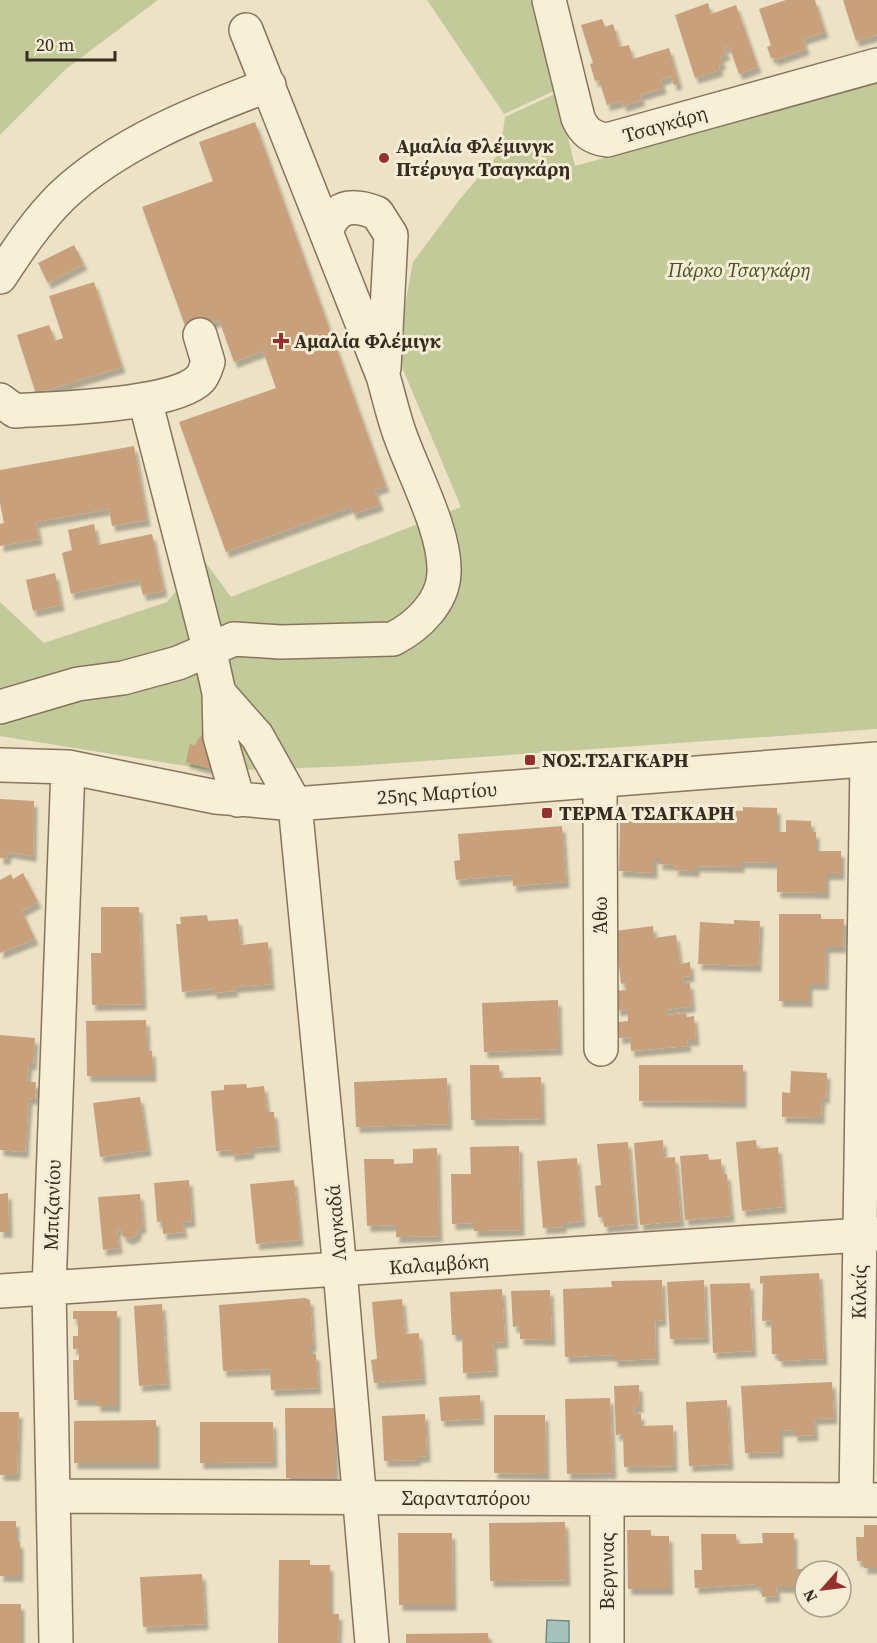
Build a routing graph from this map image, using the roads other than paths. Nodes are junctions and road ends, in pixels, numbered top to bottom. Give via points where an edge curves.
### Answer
1 (549, 0) edge
2 (246, 30) dead end
3 (877, 65) edge
4 (269, 85) junction
5 (327, 229) junction
6 (0, 277) edge
7 (200, 335) dead end
8 (383, 376) junction
9 (145, 400) junction
10 (5, 410) edge
11 (214, 671) junction
12 (0, 707) edge
13 (872, 760) edge
14 (0, 765) edge
15 (68, 767) junction
16 (600, 781) junction
17 (238, 800) junction
18 (295, 804) junction
19 (601, 1049) dead end
20 (869, 1234) edge
21 (340, 1270) junction
22 (49, 1289) junction
23 (0, 1291) edge
24 (55, 1496) junction
25 (360, 1498) junction
26 (607, 1499) junction
27 (867, 1500) edge
28 (56, 1643) edge
29 (372, 1643) edge
30 (607, 1643) edge

1 - 3 street, Τσαγκάρη via 578,118 582,127 596,138 607,140
2 - 4 street
4 - 5 street
4 - 6 street via 191,115 90,174 62,196 29,232
5 - 8 street
5 - 8 street via 332,217 352,206 377,213 391,235
7 - 9 street via 208,362 200,379 181,390
8 - 11 street via 437,533 444,572 438,597 410,630 393,639 234,639
9 - 10 street
9 - 11 street
11 - 12 street via 178,663 123,678 78,684
11 - 17 street via 220,737
11 - 18 street
13 - 16 street, 25ης Μαρτίου
13 - 20 street, Κιλκίς
14 - 15 street, 25ης Μαρτίου
15 - 17 street, 25ης Μαρτίου
15 - 22 street, Μπιζανίου
16 - 18 street, 25ης Μαρτίου
16 - 19 street, Άθω
17 - 18 street, 25ης Μαρτίου
18 - 21 street, Λαγκαδά
20 - 21 street, Καλαμβόκη
20 - 27 street, Κιλκίς
21 - 22 street, Καλαμβόκη
21 - 25 street, Λαγκαδά
22 - 23 street, Καλαμβόκη
22 - 24 street, Μπιζανίου
24 - 25 street, Σαρανταπόρου
24 - 28 street, Μπιζανίου
25 - 26 street, Σαρανταπόρου
25 - 29 street, Λαγκαδά
26 - 27 street, Σαρανταπόρου
26 - 30 street, Bεργινας

